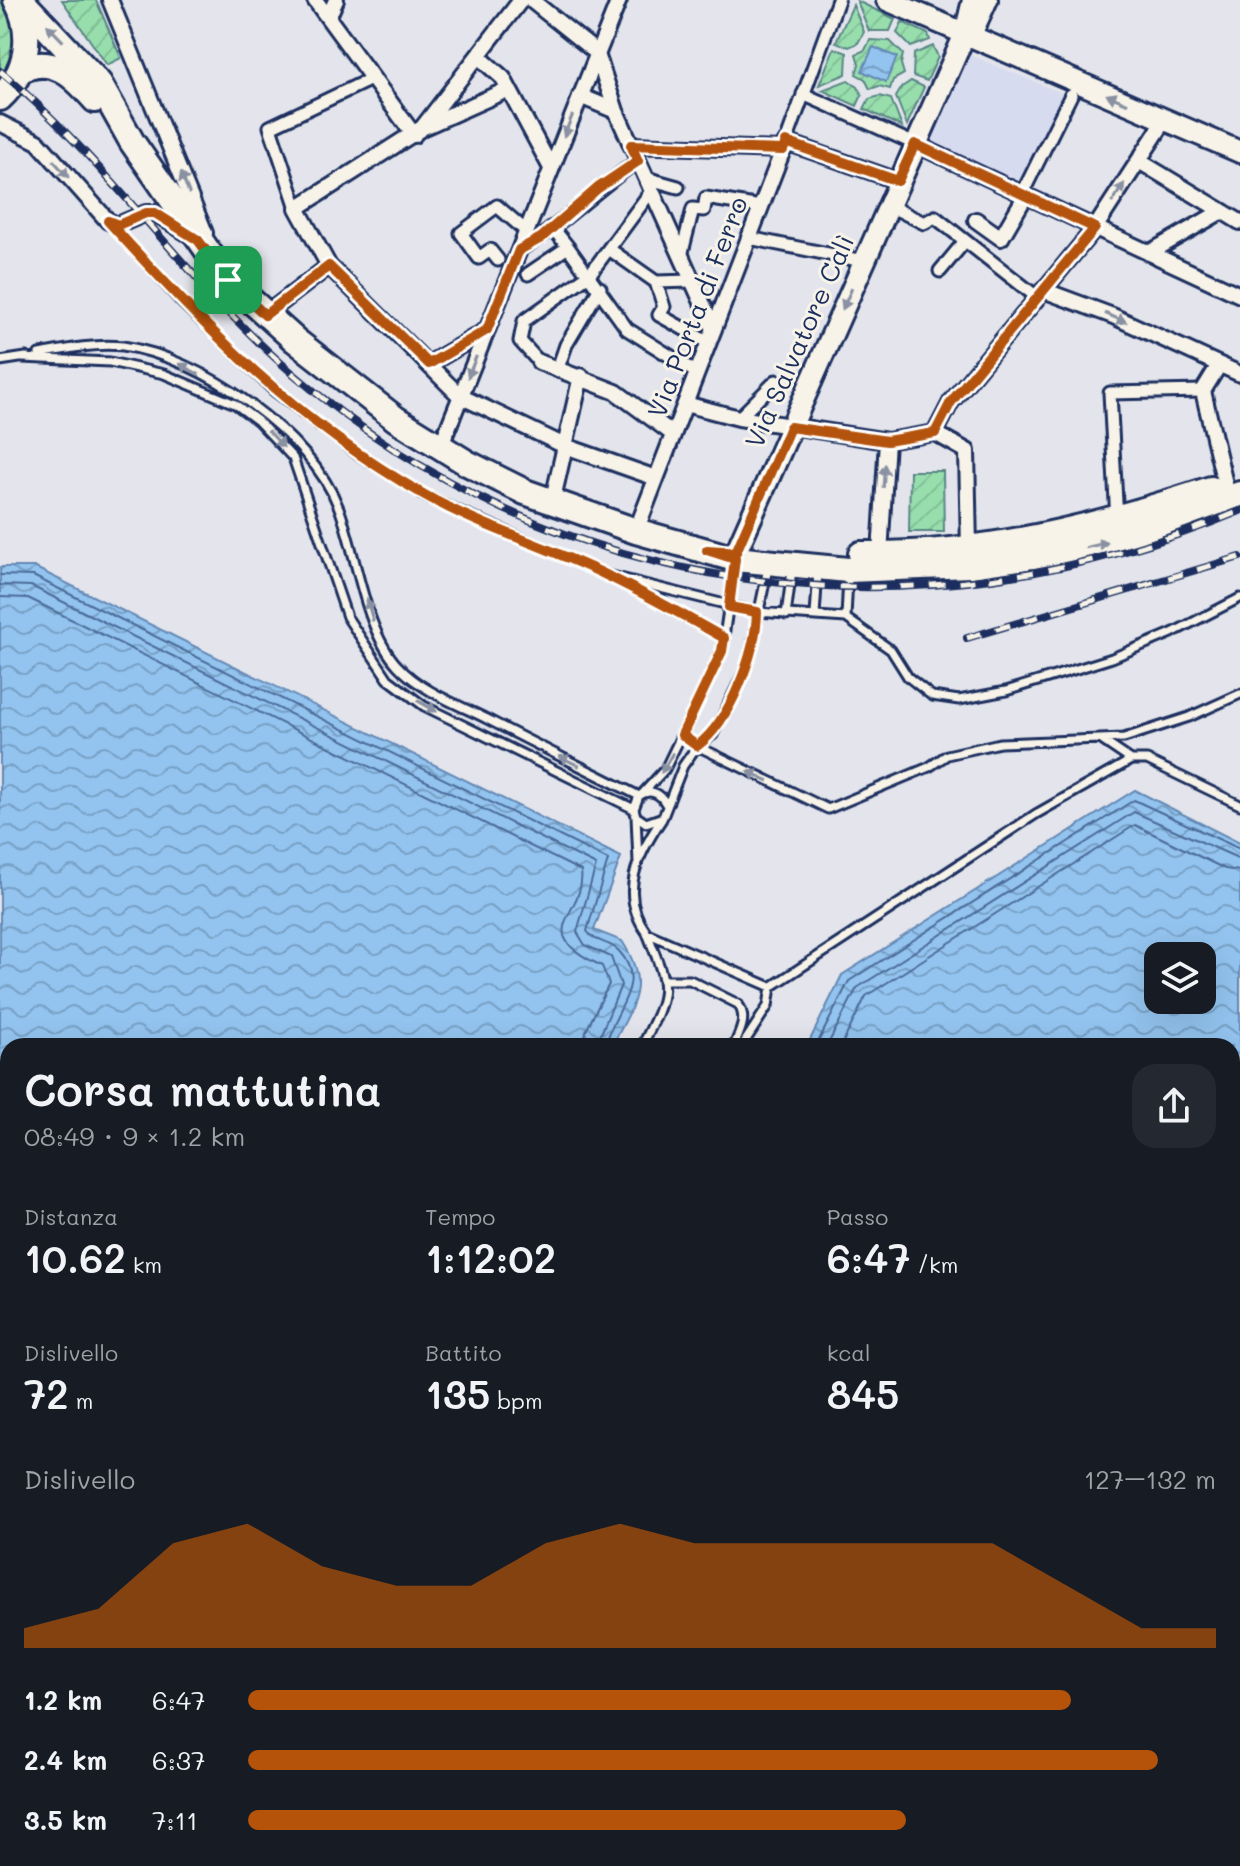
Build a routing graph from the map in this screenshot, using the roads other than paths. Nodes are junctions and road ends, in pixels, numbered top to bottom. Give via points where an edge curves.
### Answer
1 (110, 0) edge
2 (315, 0) edge
3 (336, 0) edge
4 (521, 0) edge
5 (531, 0) edge
6 (619, 0) edge
7 (838, 0) edge
8 (887, 0) edge
9 (973, 0) edge
10 (990, 0) edge
11 (23, 4) edge
12 (328, 18) junction
13 (969, 35) junction
14 (597, 53) junction
15 (478, 56) junction
16 (20, 71) junction
17 (367, 73) junction
18 (509, 89) junction
19 (1071, 95) dead end
20 (580, 96) junction
21 (802, 97) junction
22 (0, 98) edge
23 (616, 111) junction
24 (1165, 120) junction
25 (0, 123) edge
26 (418, 131) junction
27 (132, 142) junction
28 (631, 145) junction
29 (785, 146) junction
30 (918, 148) junction
31 (1240, 152) edge
32 (638, 161) junction
33 (1139, 161) junction
34 (551, 168) junction
35 (898, 181) junction
36 (649, 184) junction
37 (678, 187) dead end
38 (1024, 195) junction
39 (888, 205) junction
40 (761, 207) junction
41 (1222, 211) junction
42 (298, 214) junction
43 (976, 220) dead end
44 (108, 221) junction
45 (1240, 222) edge
46 (552, 227) junction
47 (1095, 228) junction
48 (526, 231) junction
49 (749, 238) junction
50 (198, 240) junction
51 (965, 241) junction
52 (612, 244) junction
53 (568, 247) junction
54 (519, 250) junction
55 (1149, 253) junction
56 (681, 256) junction
57 (498, 260) dead end
58 (863, 261) junction
59 (329, 266) junction
60 (940, 271) dead end
61 (528, 274) dead end
62 (590, 274) junction
63 (228, 280) junction
64 (692, 281) junction
65 (656, 282) junction
66 (600, 288) junction
67 (1040, 294) junction
68 (1240, 295) edge
69 (265, 315) junction
70 (487, 330) junction
71 (711, 336) junction
72 (22, 358) junction
73 (0, 361) edge
74 (539, 362) joint
75 (429, 364) junction
76 (1219, 365) junction
77 (558, 368) junction
78 (697, 373) junction
79 (1240, 374) edge
80 (581, 376) junction
81 (776, 381) dead end
82 (1203, 391) junction
83 (460, 396) junction
84 (685, 404) junction
85 (739, 418) junction
86 (790, 427) junction
87 (935, 433) junction
88 (673, 434) junction
89 (887, 441) junction
90 (565, 446) junction
91 (440, 448) junction
92 (656, 478) junction
93 (1235, 485) edge
94 (552, 503) junction
95 (1117, 520) junction
96 (636, 531) junction
97 (969, 549) junction
98 (880, 554) junction
99 (735, 556) junction
100 (780, 566) junction
101 (819, 569) junction
102 (848, 570) junction
103 (604, 574) junction
104 (1240, 598) edge
105 (729, 607) junction
106 (757, 612) junction
107 (786, 615) junction
108 (815, 615) junction
109 (846, 618) junction
110 (724, 638) junction
111 (1240, 694) edge
112 (682, 735) junction
113 (1103, 741) junction
114 (697, 746) junction
115 (1131, 760) junction
116 (641, 794) junction
117 (666, 804) junction
118 (1240, 805) edge
119 (635, 812) junction
120 (663, 817) junction
121 (638, 864) junction
122 (647, 933) junction
123 (665, 980) junction
124 (771, 987) junction
125 (646, 1038) edge
126 (737, 1038) edge
127 (747, 1038) edge

63 -> 1 street
2 - 12 street
3 - 12 street
4 - 15 street
5 - 14 street
6 - 14 street
7 - 21 street, Via Porta di Ferro
8 - 13 main road
9 - 13 main road, Via Salvatore Calì
10 - 13 street
11 - 16 main road via 27,38
27 -> 11 main road via 91,72
12 - 17 street
24 -> 13 main road
13 - 30 main road, Via Salvatore Calì
14 - 20 street
14 - 23 street
15 - 18 street
15 - 26 street
16 - 22 main road
16 - 27 main road via 42,63 63,69
17 - 26 street
17 - 42 street via 270,127
18 - 26 street
18 - 34 street
19 - 38 street
20 - 23 street
20 -> 34 street
21 - 29 street, Via Porta di Ferro
21 - 30 street
23 - 28 street
24 - 31 main road
24 - 33 street
25 -> 44 street via 38,142
26 - 42 street
27 - 50 main road
28 - 29 street
28 - 32 street
29 - 35 street
29 - 40 street, Via Porta di Ferro
30 - 35 main road, Via Salvatore Calì
30 - 38 street
32 - 36 street
32 - 46 street
33 - 41 street
47 -> 33 street
34 - 48 street
35 - 39 main road, Via Salvatore Calì
36 - 37 street
36 - 52 street
36 - 56 street
38 - 43 street via 1001,238
38 - 47 street
39 - 51 street via 924,223 935,217
39 - 58 main road, Via Salvatore Calì
40 - 49 street, Via Porta di Ferro
40 - 56 street via 706,198 704,210 693,209
41 - 45 street
41 - 55 street
42 - 59 street
44 - 50 street via 118,225 155,213
44 - 103 lane via 220,342 357,454 425,496
46 - 53 street
46 - 54 street
47 - 55 street
47 - 67 street
48 - 54 street
48 - 57 street via 497,206 461,233 479,258 490,250
49 - 58 street
49 - 71 street, Via Porta di Ferro
50 - 63 main road
51 - 60 street
51 - 67 street
52 - 62 street
52 - 65 street
53 - 61 street
53 - 62 street
54 - 70 street
55 - 68 street
56 - 64 street
58 -> 86 main road, Via Salvatore Calì
59 - 69 street
59 - 75 street
62 - 66 street
62 - 74 street via 524,321 520,341
63 - 69 main road
64 - 65 street
64 - 71 street
65 - 71 street via 664,307 659,315
66 - 77 street
66 - 78 street via 627,329
67 -> 76 street via 1113,316
67 - 87 street via 964,385
69 - 91 main road
70 - 75 street
70 -> 83 street
71 - 78 street, Via Porta di Ferro
72 - 73 lane
116 -> 72 lane via 434,693 397,665 377,631 353,545 324,473 266,416 166,357 123,346
72 -> 119 lane via 110,362 164,374 235,404 258,421 293,458 347,617 388,679 424,706
74 - 77 street
75 - 83 street
76 - 79 street
76 - 82 street
77 - 80 street
78 - 84 street, Via Porta di Ferro
80 - 88 street via 616,392
80 - 90 street
81 - 85 street
82 - 93 street
82 - 95 street via 1110,393
83 - 90 street
83 - 91 street
84 - 85 street
84 - 88 street, Via Porta di Ferro
85 - 86 street
86 - 89 street
86 - 99 main road, Via Salvatore Calì
87 - 89 street
87 - 97 street via 967,451
88 - 92 street, Via Porta di Ferro
98 -> 89 street
90 - 92 street
90 - 94 street
91 - 94 main road
92 - 96 street, Via Porta di Ferro
93 - 95 main road
102 -> 93 main road via 970,565 1069,551 1113,541
94 - 96 main road
95 - 97 main road
96 - 99 main road
97 - 98 main road
98 - 99 main road
99 - 100 main road
99 - 105 lane
100 - 101 main road
100 - 106 lane
100 - 107 lane
101 - 102 main road
101 - 108 lane
102 - 109 lane
103 - 105 lane
103 - 110 lane
104 - 109 lane via 1112,658 959,700 932,696 908,677 891,650
105 - 106 lane
105 - 110 lane
106 - 107 lane
106 - 114 lane via 748,663 713,735
107 - 108 lane
108 - 109 lane
110 - 112 lane
111 - 113 lane via 1178,721
112 - 114 lane
112 -> 116 lane via 665,769
113 -> 114 lane via 1030,741 947,755 828,809
113 - 115 lane
114 - 117 lane
115 - 118 lane via 1147,760
115 - 124 lane via 1036,814
116 - 117 lane via 657,793
116 - 119 lane
117 - 120 lane
119 - 120 lane via 646,823
119 - 121 lane
120 - 121 lane
121 - 122 lane via 631,903
122 - 123 lane
122 - 124 lane
123 - 125 lane via 663,1004
123 - 126 lane via 690,980 738,1004 743,1024
124 - 127 lane via 768,1006

